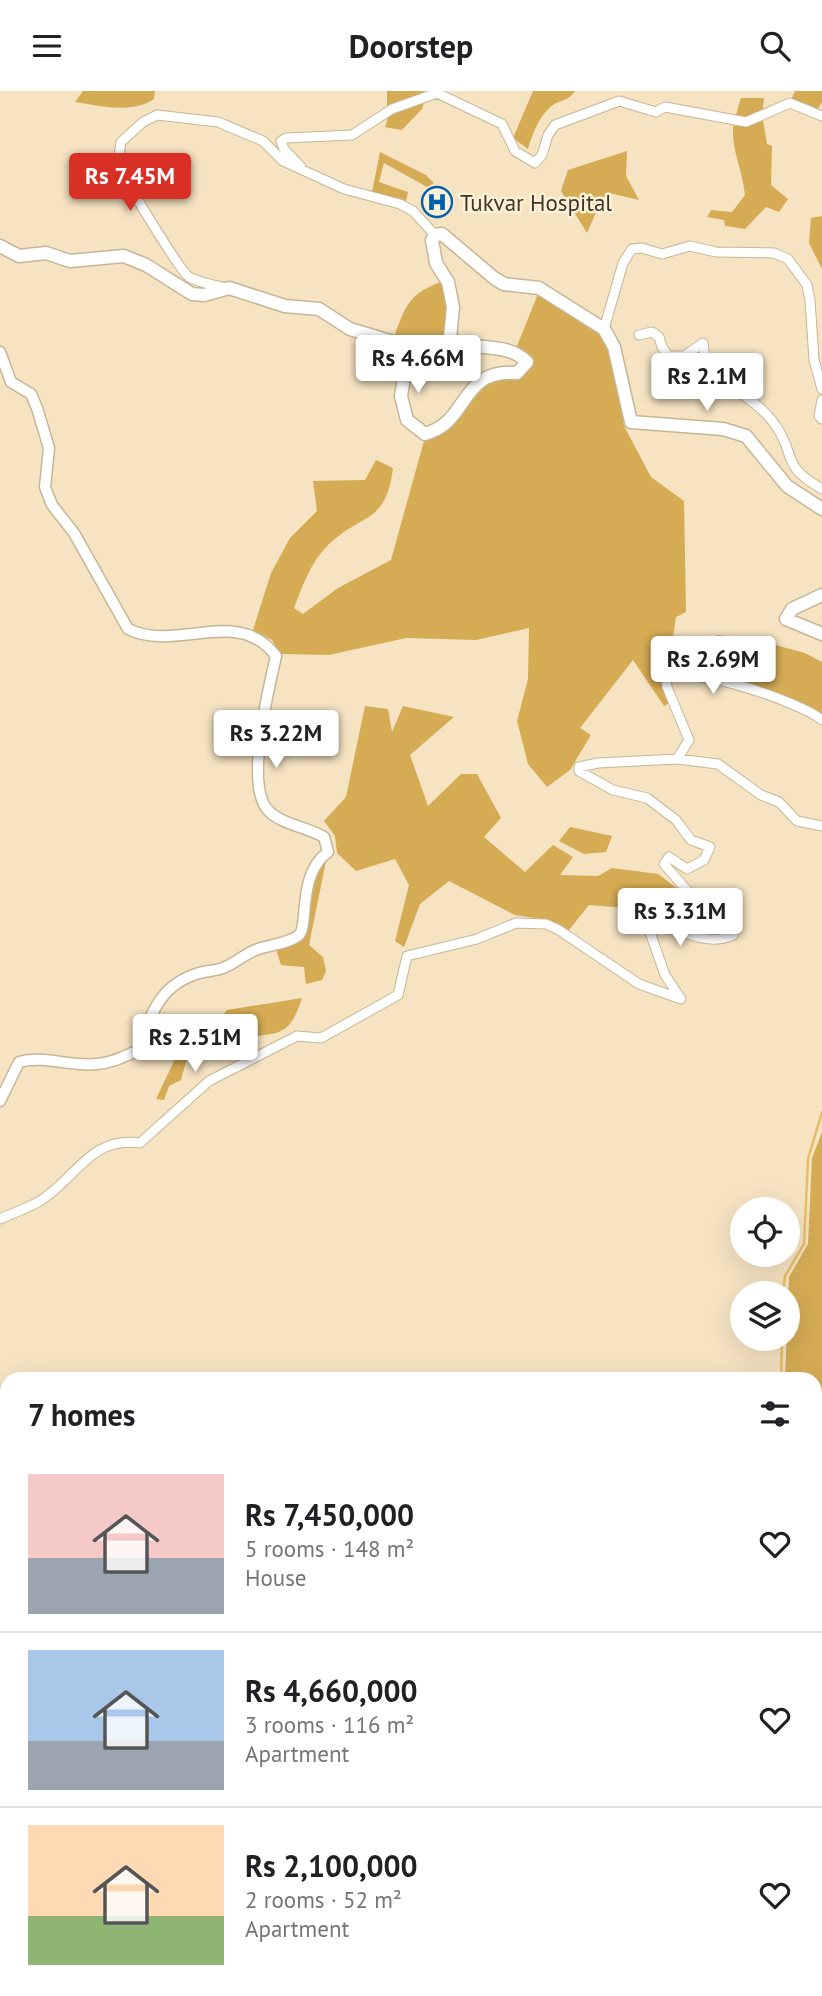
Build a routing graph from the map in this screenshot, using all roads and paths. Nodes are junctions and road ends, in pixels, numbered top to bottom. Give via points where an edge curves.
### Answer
1 (822, 116) edge
2 (301, 167) junction
3 (435, 235) junction
4 (0, 246) edge
5 (229, 288) junction
6 (604, 329) junction
7 (639, 335) dead end
8 (0, 352) edge
9 (822, 389) edge
10 (822, 400) edge
11 (822, 419) edge
12 (822, 489) edge
13 (822, 509) edge
14 (822, 595) edge
15 (822, 634) edge
16 (822, 720) edge
17 (677, 759) junction
18 (822, 826) edge
19 (0, 1101) edge
20 (0, 1219) edge

1 - 2 street via 790,103 746,121 665,107 656,112 619,101 555,125 535,163 515,151 502,124 437,93 392,109 352,135 281,141
2 - 3 street via 344,189 414,211
2 - 5 street via 283,161 263,141 209,121 158,115 121,142 123,176 179,267 202,282
3 - 5 main road via 436,263 448,282 453,307 450,338 506,350 527,362 517,373 486,376 446,424 425,434 407,420 401,396 406,366 393,342 350,329 318,309 285,306
3 - 6 main road via 450,239 504,284 539,288
4 - 5 main road via 19,256 46,253 70,261 124,256 192,294
6 - 9 street via 623,264 632,249 662,254 690,246 716,252 774,253 788,259 807,285 814,360
6 - 13 main road via 614,347 631,422 723,429 746,436 787,487
7 - 12 street via 652,332 659,337 668,356 684,356 704,343 706,365 758,406 776,426 791,465
8 - 19 street via 11,382 31,394 37,408 48,449 45,487 52,505 74,533 128,629 153,638 205,631 241,633 268,645 276,656 260,732 261,799 268,811 324,837 328,852 318,858 305,889 303,929 298,936 175,983 149,1015 139,1049 119,1059 95,1065 31,1058 19,1062
10 - 11 street
14 - 15 main road via 792,609 786,618
16 - 17 street via 808,709 763,692 672,675 666,679 667,687 689,740
17 - 18 street via 718,764 761,795 779,802 797,821
17 - 20 street via 598,763 579,767 579,771 613,790 647,799 676,820 691,840 709,847 704,860 687,869 669,857 664,864 692,896 732,925 733,935 679,932 645,918 659,963 681,999 639,984 546,924 516,923 477,939 417,951 407,956 398,995 321,1038 297,1035 209,1081 141,1143 123,1140 98,1149 41,1200

